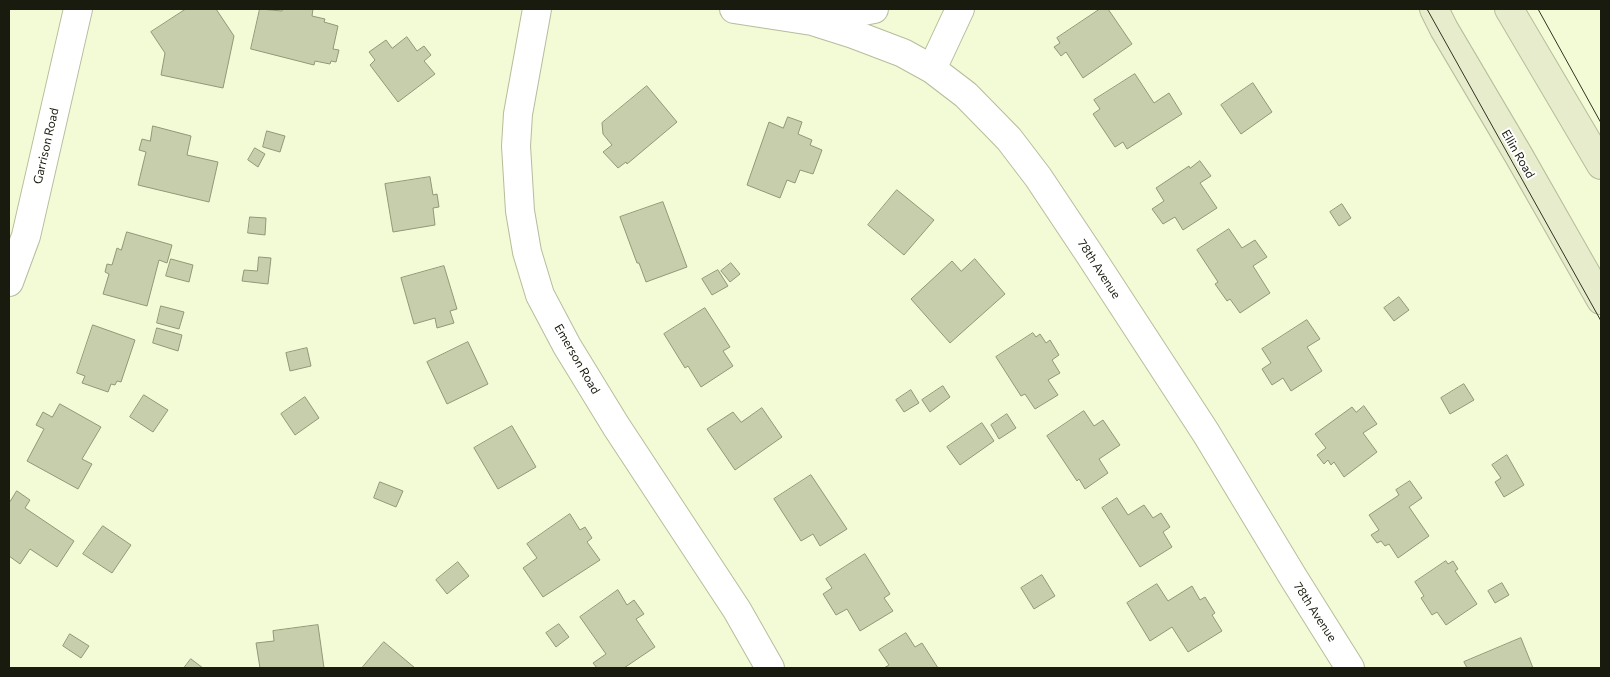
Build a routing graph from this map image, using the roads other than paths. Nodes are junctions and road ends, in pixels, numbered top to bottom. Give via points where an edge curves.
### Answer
1 (78, 9) edge
2 (537, 9) edge
3 (734, 9) edge
4 (874, 9) edge
5 (960, 9) edge
6 (1434, 9) edge
7 (1508, 9) edge
8 (812, 21) junction
9 (932, 69) junction
10 (1601, 165) edge
11 (9, 282) edge
12 (1601, 300) edge
13 (770, 668) edge
14 (1350, 668) edge

1 - 11 street, Garrison Road via 26,236
2 - 13 street, Emerson Road via 518,114 516,146 520,211 527,252 540,295 616,426 737,610
3 - 8 street, 78th Avenue
4 - 8 street
5 - 9 street
6 - 12 street, Ellin Road
7 - 10 street
8 - 9 street, 78th Avenue via 903,53
9 - 14 street, 78th Avenue via 966,95 1003,133 1038,177 1206,433

